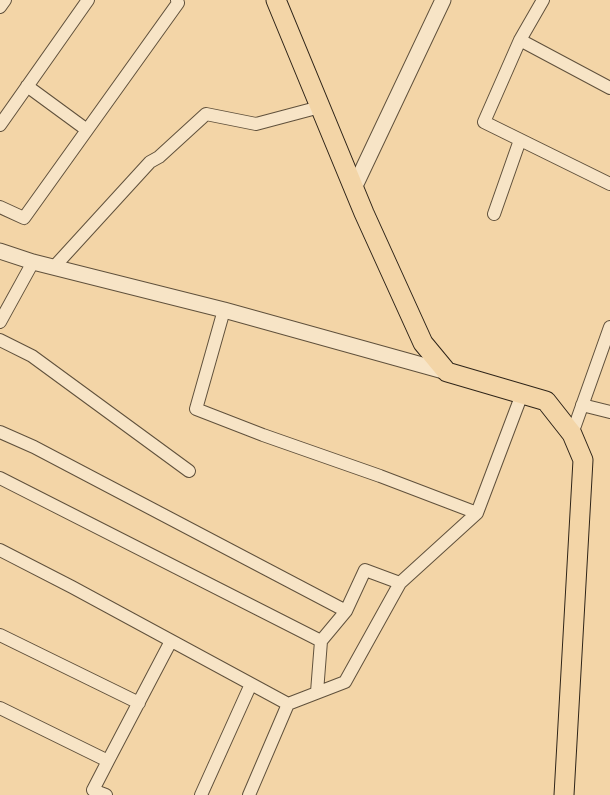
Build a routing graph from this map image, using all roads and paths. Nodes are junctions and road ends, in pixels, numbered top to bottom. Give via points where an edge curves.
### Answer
1 (4, 0) edge
2 (88, 0) edge
3 (177, 0) edge
4 (276, 0) edge
5 (444, 0) edge
6 (544, 0) edge
7 (0, 6) edge
8 (520, 40) junction
9 (27, 86) junction
10 (610, 88) edge
11 (320, 107) junction
12 (0, 125) edge
13 (87, 130) junction
14 (520, 140) junction
15 (610, 184) edge
16 (354, 188) junction
17 (0, 207) edge
18 (494, 214) dead end
19 (0, 252) edge
20 (33, 262) junction
21 (54, 267) junction
22 (224, 310) junction
23 (0, 322) edge
24 (610, 327) edge
25 (0, 340) edge
26 (446, 372) junction
27 (522, 394) junction
28 (582, 405) junction
29 (610, 412) edge
30 (0, 432) edge
31 (572, 434) junction
32 (189, 471) dead end
33 (0, 478) edge
34 (477, 513) junction
35 (0, 550) edge
36 (400, 583) junction
37 (346, 611) junction
38 (0, 635) edge
39 (171, 641) junction
40 (321, 642) junction
41 (251, 684) junction
42 (317, 692) junction
43 (138, 703) junction
44 (288, 704) junction
45 (0, 708) edge
46 (108, 761) junction
47 (106, 795) edge
48 (200, 795) edge
49 (249, 795) edge
50 (564, 795) edge

1 - 7 street
2 - 9 street
3 - 13 street
4 - 11 main road
5 - 16 street
6 - 8 street
8 - 10 street
8 - 14 street via 484,122
9 - 12 street
9 - 13 street
11 - 16 main road
11 - 21 street via 256,124 206,114 159,158 150,162
13 - 17 street via 24,218
14 - 15 street
14 - 18 street
16 - 26 main road via 423,343
19 - 20 street
20 - 21 street
20 - 23 street
21 - 22 street
22 - 26 street
22 - 34 street via 196,409
24 - 28 street
25 - 32 street via 32,356
26 - 27 main road
27 - 31 main road via 546,401
27 - 34 street
28 - 29 street
28 - 31 street
30 - 37 street via 34,447
31 - 50 main road via 583,460
33 - 40 street
34 - 36 street
35 - 39 street
36 - 37 street via 365,570
36 - 42 street via 345,682
37 - 40 street
38 - 43 street
39 - 41 street
39 - 43 street
40 - 42 street
41 - 44 street
41 - 48 street
42 - 44 street
43 - 46 street
44 - 49 street
45 - 46 street
46 - 47 street via 94,790

